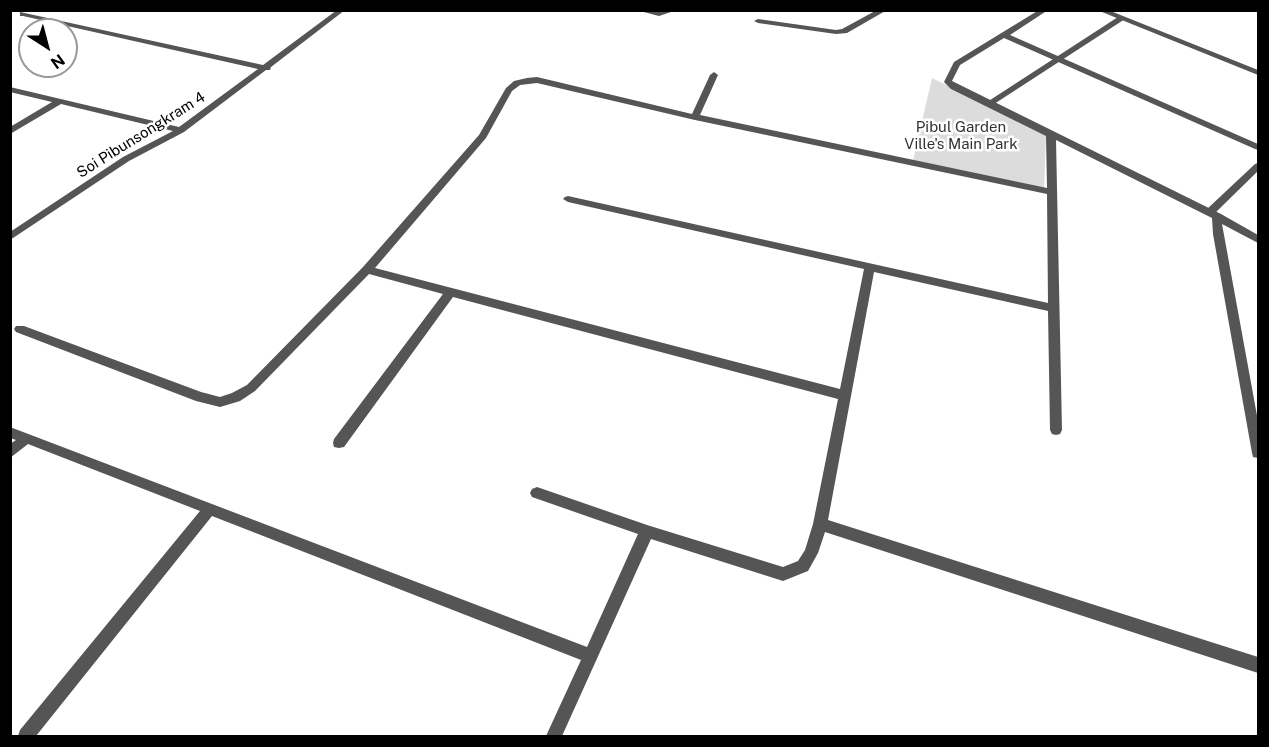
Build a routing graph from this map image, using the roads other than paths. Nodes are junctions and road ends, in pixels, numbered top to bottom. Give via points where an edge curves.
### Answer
1 (342, 10) edge
2 (639, 10) edge
3 (674, 10) edge
4 (884, 10) edge
5 (1045, 10) edge
6 (1100, 10) edge
7 (23, 14) dead end
8 (1121, 19) junction
9 (758, 21) dead end
10 (1003, 35) junction
11 (1058, 59) junction
12 (267, 68) junction
13 (1258, 73) edge
14 (714, 75) dead end
15 (10, 89) edge
16 (59, 101) junction
17 (988, 104) junction
18 (695, 117) junction
19 (181, 130) junction
20 (10, 131) edge
21 (1051, 135) junction
22 (1258, 147) edge
23 (1258, 166) edge
24 (1051, 192) junction
25 (568, 199) dead end
26 (1214, 214) junction
27 (10, 237) edge
28 (1258, 239) edge
29 (870, 266) junction
30 (367, 270) junction
31 (451, 292) junction
32 (1053, 308) junction
33 (20, 329) dead end
34 (843, 395) junction
35 (1056, 430) dead end
36 (10, 432) edge
37 (26, 439) junction
38 (339, 443) dead end
39 (10, 453) edge
40 (1258, 453) edge
41 (537, 493) dead end
42 (210, 509) junction
43 (820, 524) junction
44 (647, 531) junction
45 (591, 656) junction
46 (1258, 665) edge
47 (26, 736) edge
48 (555, 736) edge

1 - 12 street, Soi Pibunsongkram 4
2 - 3 street via 659,14
4 - 9 street via 836,32
5 - 10 street
6 - 8 street
7 - 12 street
8 - 11 street
8 - 13 street
10 - 11 street
10 - 17 street via 957,64 948,81
11 - 17 street
11 - 22 street
12 - 19 street, Soi Pibunsongkram 4
14 - 18 street
15 - 16 street
16 - 19 street
16 - 20 street
17 - 21 street
18 - 24 street
18 - 30 street via 537,80 517,83 483,136
19 - 27 street, Soi Pibunsongkram 4 via 126,159
21 - 24 street
21 - 26 street
23 - 26 street
24 - 32 street
25 - 29 street
26 - 28 street
26 - 40 street
29 - 32 street
29 - 34 street
30 - 31 street
30 - 33 street via 251,388 220,402
31 - 34 street
31 - 38 street
32 - 35 street
34 - 43 street
36 - 37 street
37 - 39 street
37 - 42 street
41 - 44 street
42 - 45 street
42 - 47 street
43 - 44 street via 803,566 783,574
43 - 46 street
44 - 45 street
45 - 48 street

